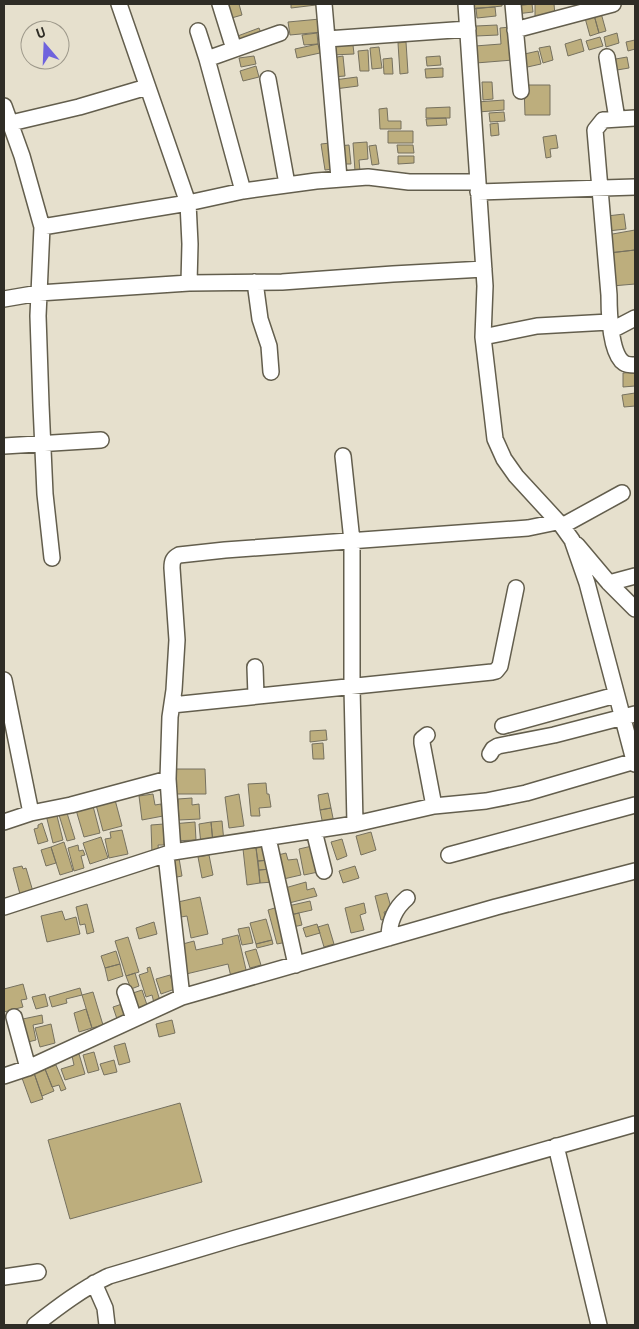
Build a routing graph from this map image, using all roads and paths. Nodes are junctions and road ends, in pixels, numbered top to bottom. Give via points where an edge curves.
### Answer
1 (119, 4) edge
2 (220, 4) edge
3 (324, 4) edge
4 (466, 4) edge
5 (513, 4) edge
6 (611, 4) edge
7 (561, 11) edge
8 (468, 29) junction
9 (515, 30) junction
10 (198, 31) dead end
11 (280, 33) dead end
12 (327, 39) junction
13 (234, 49) junction
14 (607, 57) dead end
15 (207, 59) junction
16 (268, 79) dead end
17 (147, 87) junction
18 (521, 92) dead end
19 (4, 106) edge
20 (635, 118) edge
21 (618, 119) junction
22 (11, 123) junction
23 (339, 178) junction
24 (288, 184) junction
25 (478, 187) junction
26 (635, 187) edge
27 (600, 188) junction
28 (244, 191) junction
29 (188, 203) junction
30 (42, 228) junction
31 (484, 269) junction
32 (255, 282) junction
33 (189, 283) junction
34 (40, 293) junction
35 (4, 299) edge
36 (635, 318) edge
37 (611, 326) junction
38 (483, 344) junction
39 (635, 366) edge
40 (272, 372) dead end
41 (101, 440) dead end
42 (44, 444) junction
43 (4, 446) edge
44 (343, 456) dead end
45 (622, 493) dead end
46 (560, 524) junction
47 (572, 540) junction
48 (352, 541) junction
49 (52, 558) dead end
50 (635, 576) edge
51 (610, 583) junction
52 (516, 588) dead end
53 (635, 608) edge
54 (256, 667) dead end
55 (4, 680) edge
56 (352, 687) junction
57 (616, 695) junction
58 (256, 696) junction
59 (172, 705) junction
60 (629, 715) edge
61 (503, 726) dead end
62 (427, 735) dead end
63 (490, 754) dead end
64 (635, 762) edge
65 (168, 779) junction
66 (635, 805) edge
67 (434, 806) junction
68 (31, 813) junction
69 (4, 822) edge
70 (355, 824) junction
71 (314, 831) junction
72 (268, 838) junction
73 (170, 854) junction
74 (449, 855) dead end
75 (324, 871) dead end
76 (635, 871) edge
77 (407, 898) dead end
78 (4, 904) edge
79 (389, 938) junction
80 (296, 965) junction
81 (125, 992) dead end
82 (182, 997) junction
83 (14, 1017) dead end
84 (134, 1019) junction
85 (28, 1068) junction
86 (4, 1076) edge
87 (635, 1124) edge
88 (556, 1146) junction
89 (38, 1272) dead end
90 (4, 1277) edge
91 (94, 1283) junction
92 (35, 1325) edge
93 (108, 1325) edge
94 (598, 1325) edge

1 - 17 street
2 - 13 street
3 - 12 street
4 - 8 street
5 - 9 street
6 - 7 street
7 - 9 street
8 - 12 street
8 - 25 street
9 - 18 street
10 - 15 street
11 - 13 street
12 - 23 street
13 - 15 street
14 - 21 street
15 - 28 street
16 - 24 street
17 - 22 street
17 - 29 street
19 - 22 street
20 - 21 street
21 - 27 street via 603,120 595,130
22 - 30 street
23 - 24 street
23 - 25 street
24 - 28 street
25 - 27 street
25 - 31 street
26 - 27 street
27 - 37 street
28 - 29 street
29 - 30 street
29 - 33 street
30 - 34 street
31 - 32 street
31 - 38 street
32 - 33 street
32 - 40 street
33 - 34 street
34 - 35 street
34 - 42 street via 38,316
36 - 37 street
37 - 38 street via 537,326
37 - 39 street via 618,357
38 - 46 street via 495,439 516,476
41 - 42 street
42 - 43 street
42 - 49 street via 45,494
44 - 48 street
45 - 46 street
46 - 47 street
46 - 48 street
47 - 51 street
47 - 57 street
48 - 56 street
48 - 59 street via 175,557 172,568 177,640
50 - 51 street
51 - 53 street
52 - 56 street via 502,658 496,671
54 - 58 street
55 - 68 street
56 - 58 street
56 - 70 street
57 - 60 street
57 - 61 street
58 - 59 street
59 - 65 street
60 - 63 street via 498,746
60 - 64 street
62 - 67 street via 422,743
64 - 67 street via 526,793
65 - 68 street
65 - 73 street
66 - 74 street
67 - 70 street
68 - 69 street
70 - 71 street
71 - 72 street
71 - 75 street
72 - 73 street
72 - 80 street
73 - 78 street
73 - 82 street
76 - 79 street
77 - 79 street via 393,915
79 - 80 street
80 - 82 street
81 - 84 street
82 - 84 street
83 - 85 street
84 - 85 street
85 - 86 street
87 - 88 street
88 - 91 street via 172,1257
88 - 94 street
89 - 90 street
91 - 92 street
91 - 93 street via 105,1308

